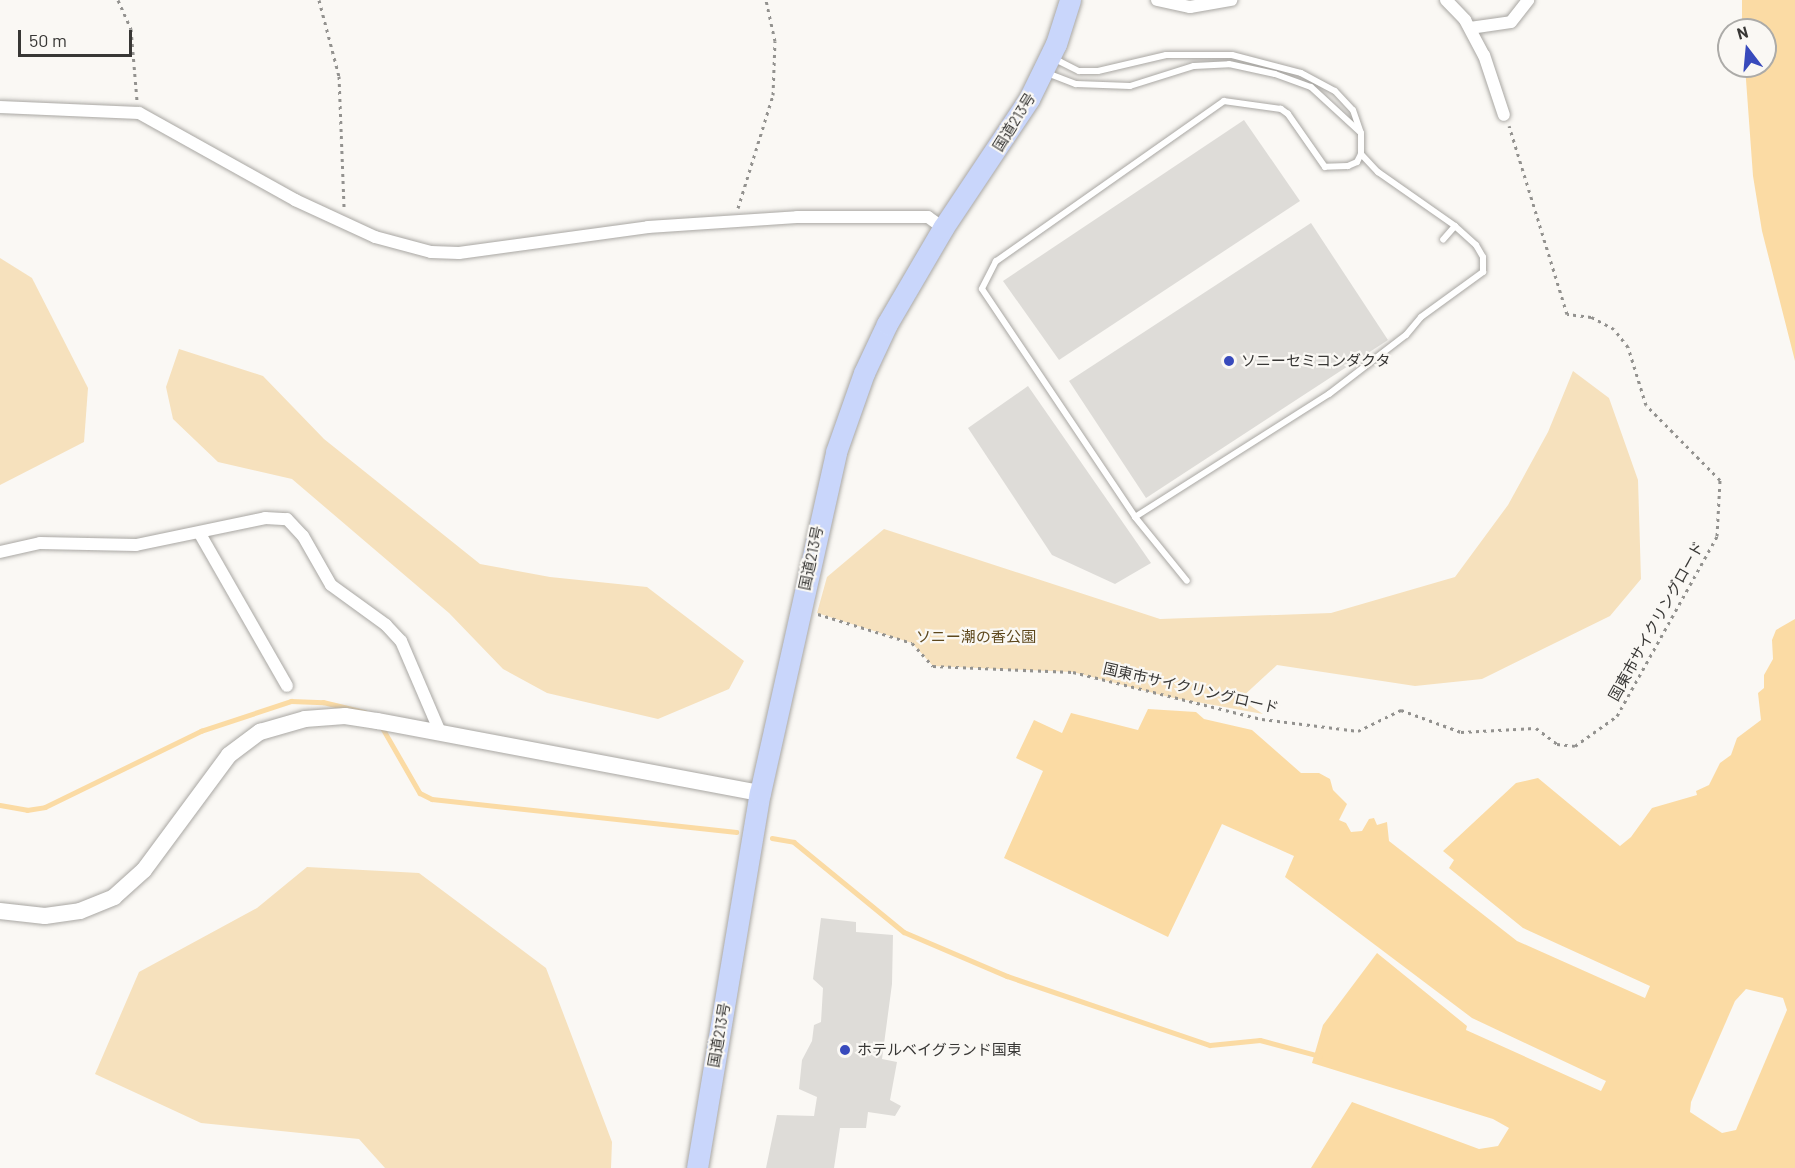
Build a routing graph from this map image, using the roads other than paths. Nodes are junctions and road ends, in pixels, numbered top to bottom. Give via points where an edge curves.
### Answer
1 (1070, 0) edge
2 (1157, 0) edge
3 (1231, 0) edge
4 (1446, 0) edge
5 (1528, 0) edge
6 (1470, 28) junction
7 (1047, 64) junction
8 (0, 107) edge
9 (1506, 118) road end
10 (1361, 132) junction
11 (1361, 154) junction
12 (1455, 226) junction
13 (943, 228) junction
14 (1443, 240) dead end
15 (1135, 517) junction
16 (201, 534) junction
17 (0, 552) edge
18 (1187, 581) dead end
19 (287, 686) dead end
20 (440, 732) junction
21 (760, 793) junction
22 (0, 911) edge
23 (697, 1168) edge

1 - 7 highway, 国道213号
2 - 3 street via 1190,7
4 - 6 street
5 - 6 street via 1511,22
6 - 9 street via 1492,70
7 - 10 lane via 1076,84 1111,87 1144,83 1194,66 1229,64 1311,87
7 - 10 lane via 1098,71 1166,55 1232,55 1301,73 1335,91 1353,110
7 - 13 highway, 国道213号
8 - 13 street via 139,113 375,237 452,253 648,227 734,221 928,217
10 - 11 lane
11 - 12 lane via 1378,172
11 - 15 lane via 1348,166 1325,167 1281,109 1224,101 996,261 982,289
12 - 14 lane
12 - 15 lane via 1484,257 1484,272 1421,317 1406,335 1329,394
13 - 21 highway, 国道213号 via 864,372 836,452
15 - 18 lane
16 - 17 street via 136,545 40,543
16 - 19 street
16 - 20 street via 277,517 296,525 331,585 394,631 401,641
20 - 21 street
20 - 22 street via 345,716 305,719 260,732 229,755 144,870 114,897 80,911 45,916
21 - 23 highway, 国道213号

